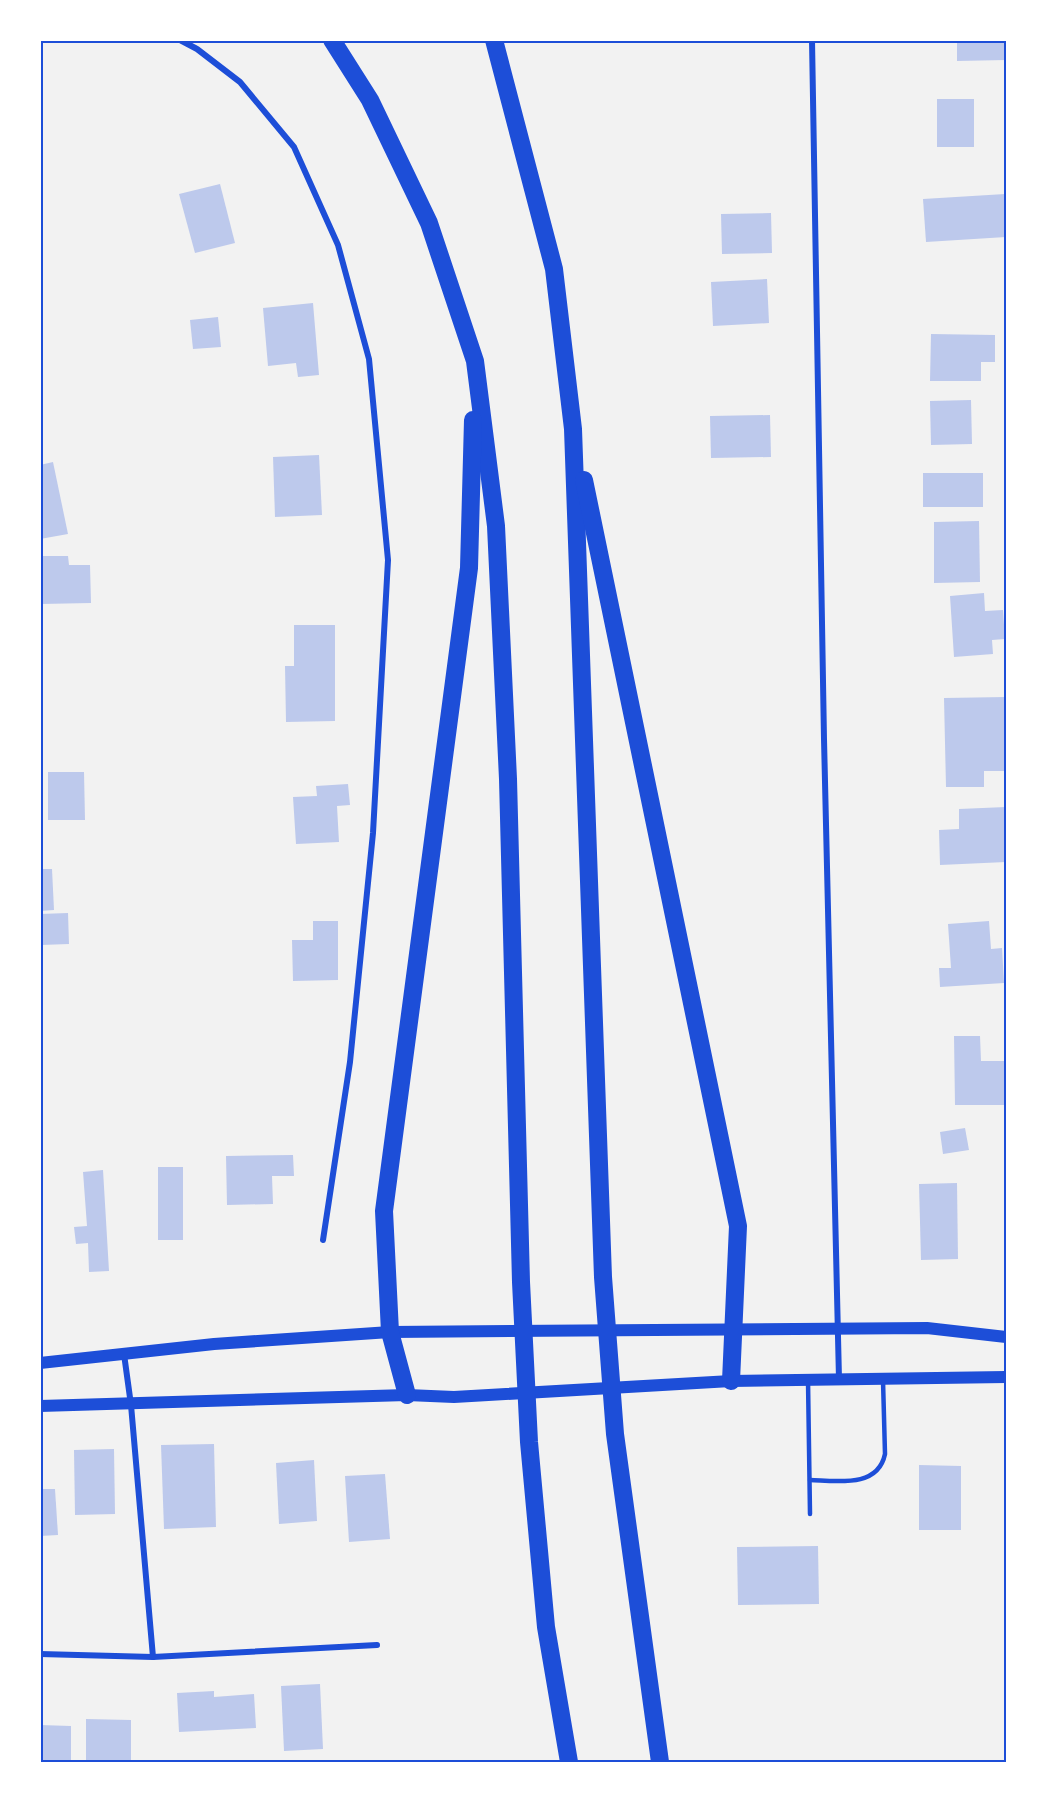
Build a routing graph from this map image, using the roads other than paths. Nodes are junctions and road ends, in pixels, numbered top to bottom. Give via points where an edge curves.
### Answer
1 (180, 40) edge
2 (332, 40) edge
3 (494, 40) edge
4 (812, 40) edge
5 (475, 361) junction
6 (573, 429) junction
7 (323, 1240) dead end
8 (838, 1329) junction
9 (733, 1331) junction
10 (390, 1332) junction
11 (1006, 1337) edge
12 (123, 1353) junction
13 (40, 1363) edge
14 (884, 1377) junction
15 (1006, 1377) edge
16 (839, 1379) junction
17 (808, 1380) junction
18 (731, 1381) junction
19 (407, 1395) junction
20 (131, 1405) junction
21 (40, 1406) edge
22 (810, 1480) junction
23 (810, 1514) dead end
24 (376, 1645) dead end
25 (40, 1653) edge
26 (153, 1657) junction
27 (569, 1762) edge
28 (660, 1762) edge

1 - 7 street via 240,82 294,147 338,245 369,359 388,560 373,833 350,1062
2 - 5 highway via 370,100 429,223
3 - 6 highway via 554,269
4 - 8 street
5 - 10 highway via 469,568 384,1211
5 - 27 highway via 496,526 529,1442 546,1627
6 - 9 highway via 738,1226
6 - 28 highway via 603,1277 615,1434
8 - 9 main road
8 - 11 main road via 927,1328
8 - 16 street
9 - 10 main road
9 - 18 highway
10 - 12 main road
10 - 19 highway
12 - 13 main road
12 - 20 street
14 - 15 main road
14 - 16 main road
14 - 22 lane via 883,1465 872,1476 848,1481
16 - 17 main road
17 - 18 main road
17 - 22 lane
18 - 19 main road via 454,1397
19 - 20 main road
20 - 21 main road
20 - 26 street
22 - 23 lane
24 - 26 street
25 - 26 street

